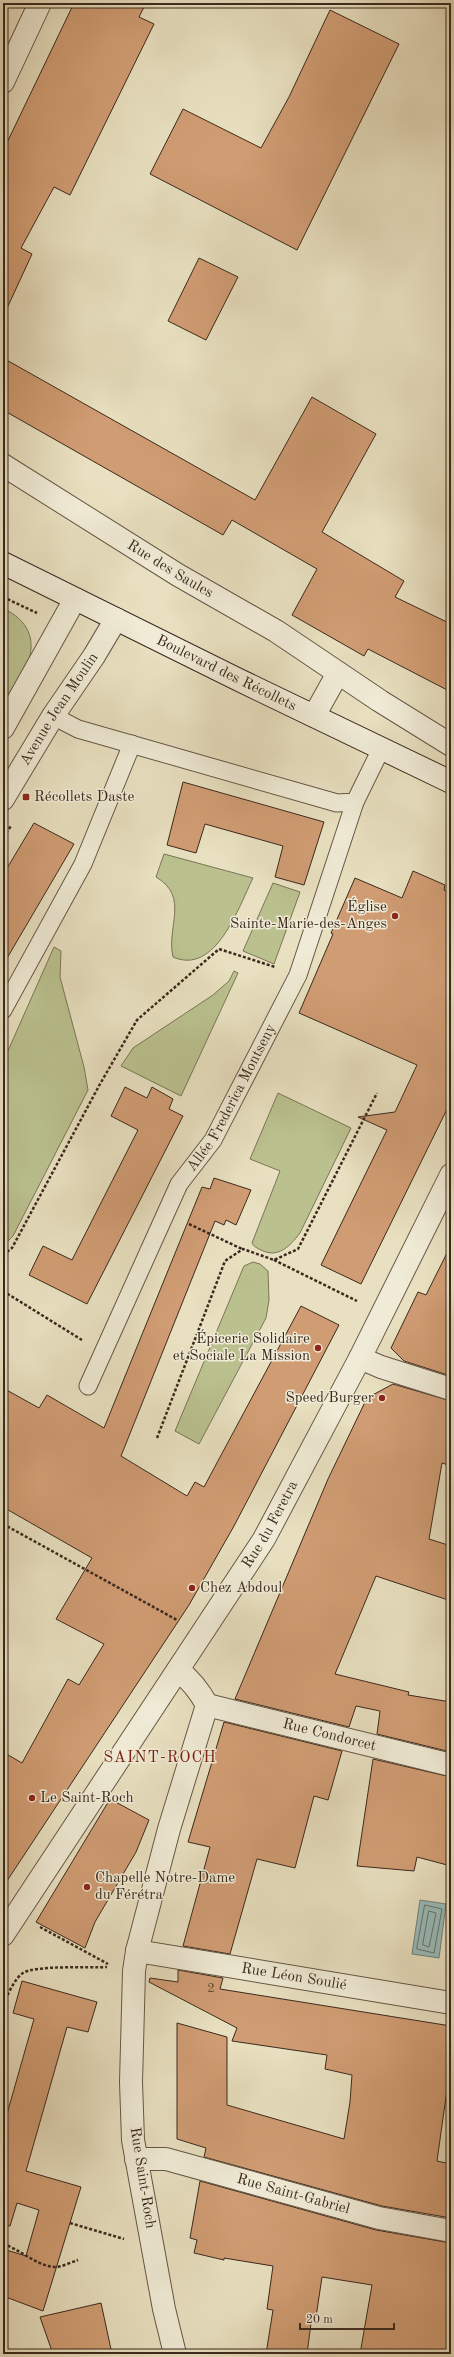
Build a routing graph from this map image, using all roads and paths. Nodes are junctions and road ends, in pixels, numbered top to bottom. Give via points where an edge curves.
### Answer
1 (40, 3) edge
2 (3, 82) edge
3 (3, 465) edge
4 (3, 563) edge
5 (75, 599) junction
6 (116, 619) junction
7 (338, 672) junction
8 (53, 716) junction
9 (314, 716) junction
10 (3, 728) edge
11 (132, 744) junction
12 (451, 745) edge
13 (381, 749) junction
14 (451, 782) edge
15 (3, 799) edge
16 (355, 802) junction
17 (271, 966) dead end
18 (3, 1010) edge
19 (377, 1093) dead end
20 (451, 1175) edge
21 (187, 1224) dead end
22 (243, 1249) junction
23 (3, 1255) edge
24 (274, 1260) junction
25 (3, 1291) edge
26 (381, 1314) junction
27 (103, 1353) junction
28 (360, 1358) junction
29 (88, 1386) dead end
30 (451, 1389) edge
31 (157, 1438) dead end
32 (3, 1524) edge
33 (202, 1634) junction
34 (178, 1670) junction
35 (207, 1705) junction
36 (451, 1766) edge
37 (43, 1930) dead end
38 (3, 1935) edge
39 (137, 1951) junction
40 (451, 2003) edge
41 (3, 2004) edge
42 (136, 2159) junction
43 (70, 2223) dead end
44 (451, 2231) edge
45 (3, 2244) edge
46 (153, 2248) junction
47 (78, 2260) dead end
48 (175, 2354) edge

1 - 2 street
3 - 7 street, Rue des Saules via 178,574 276,631
4 - 5 street, Boulevard des Récollets
5 - 6 street, Boulevard des Récollets
5 - 10 street
6 - 8 street, Avenue Jean Moulin
6 - 9 street, Boulevard des Récollets
7 - 9 street
7 - 12 street, Rue des Saules
8 - 11 lane via 78,729
8 - 15 street, Avenue Jean Moulin
9 - 13 street, Boulevard des Récollets
11 - 16 lane via 337,803
11 - 18 lane via 82,864
13 - 14 street, Boulevard des Récollets
13 - 16 lane, Allée Frederica Montseny
16 - 27 lane, Allée Frederica Montseny via 298,975 213,1140 179,1184
17 - 23 path via 219,949 137,1020 12,1248
19 - 24 path via 298,1249
20 - 26 street, Rue du Feretra
21 - 22 path
22 - 24 path
22 - 31 path via 225,1261
24 - 26 path
25 - 27 path
26 - 28 street, Rue du Feretra
27 - 29 lane, Allée Frederica Montseny
28 - 30 street
28 - 33 street, Rue du Feretra via 264,1539
32 - 33 path
33 - 34 street, Rue du Feretra
34 - 35 street via 199,1690
34 - 38 street, Rue du Feretra
35 - 36 street, Rue Condorcet
35 - 39 street, Rue Saint-Roch via 169,1828
37 - 41 path via 113,1967 48,1968 24,1972
39 - 40 street, Rue Léon Soulié
39 - 42 street, Rue Saint-Roch via 131,2082
42 - 44 street, Rue Saint-Gabriel via 166,2159 379,2218
42 - 46 street, Rue Saint-Roch
43 - 46 path
45 - 47 path via 29,2259 56,2267
46 - 48 street, Rue Saint-Roch

